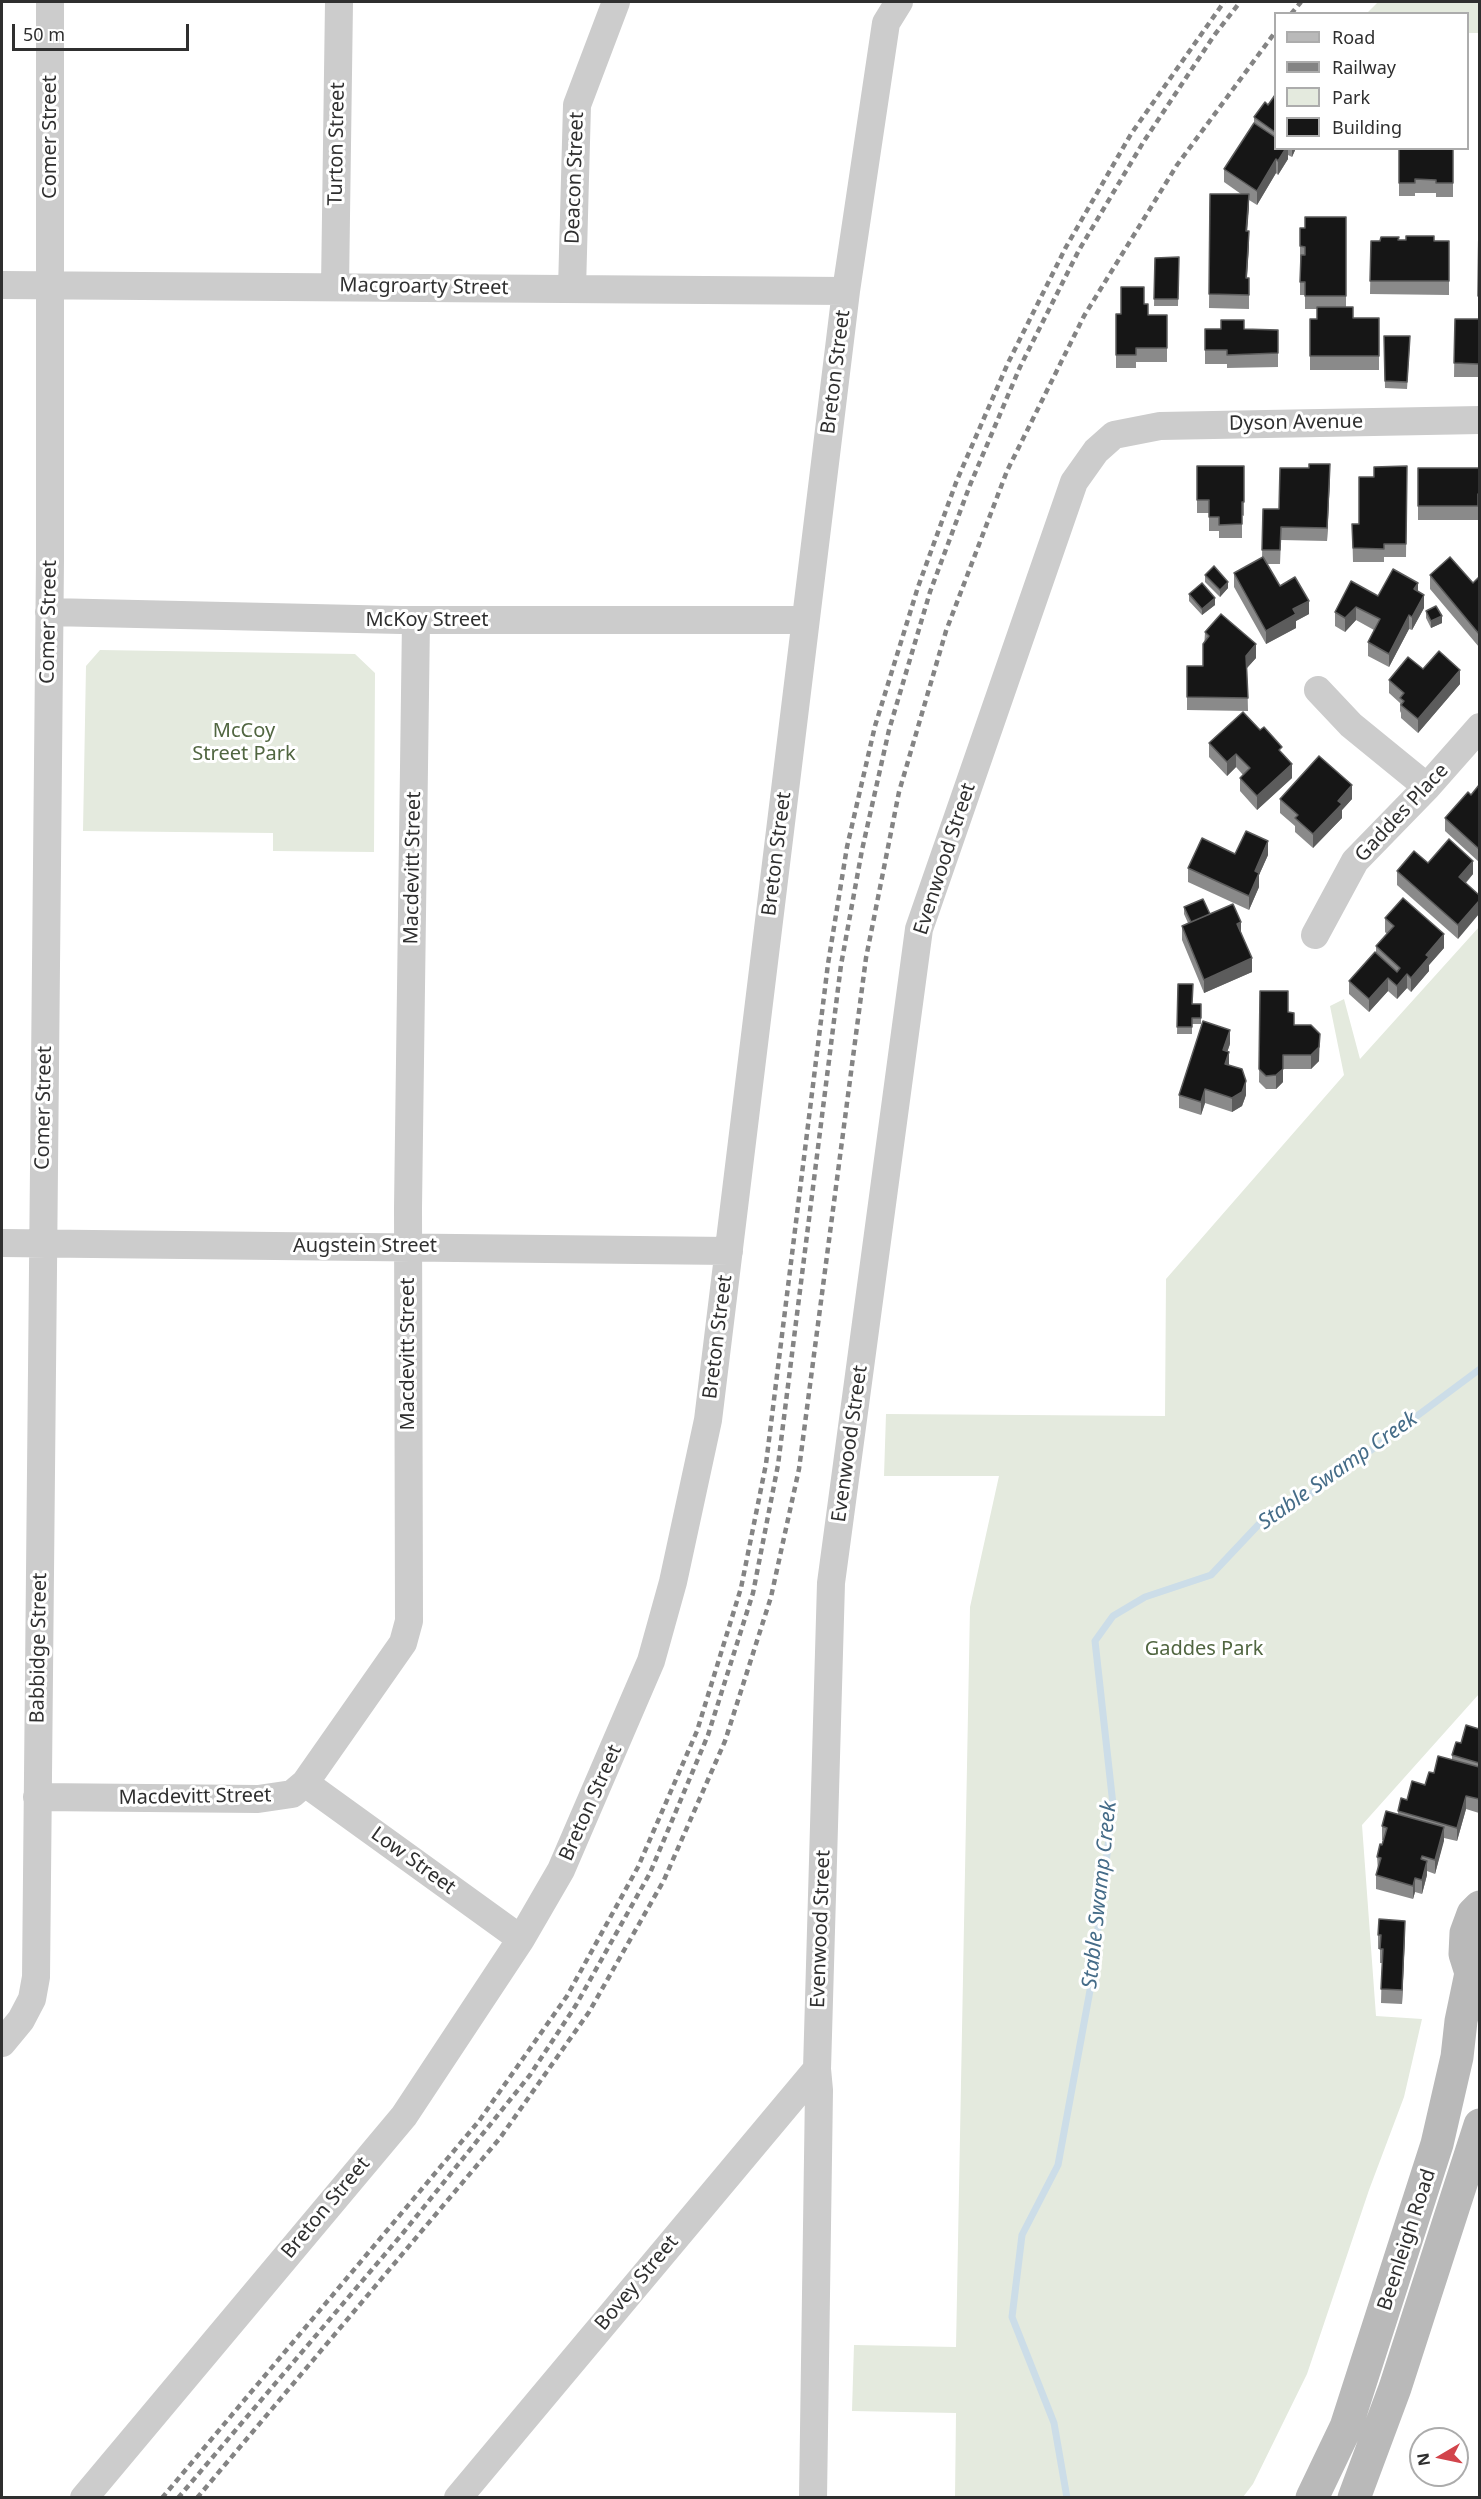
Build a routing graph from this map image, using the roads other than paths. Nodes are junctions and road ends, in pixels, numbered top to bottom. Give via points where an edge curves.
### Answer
1 (50, 2) edge
2 (339, 2) edge
3 (616, 2) edge
4 (899, 2) edge
5 (2, 285) edge
6 (50, 286) junction
7 (335, 287) junction
8 (572, 289) junction
9 (846, 291) junction
10 (1479, 420) edge
11 (1114, 435) joint
12 (50, 612) junction
13 (416, 620) junction
14 (805, 620) junction
15 (1318, 690) dead end
16 (1479, 727) edge
17 (1427, 788) junction
18 (1315, 935) dead end
19 (2, 1243) edge
20 (42, 1244) junction
21 (408, 1246) junction
22 (729, 1251) junction
23 (305, 1783) junction
24 (37, 1797) junction
25 (1479, 1907) edge
26 (521, 1938) junction
27 (1475, 1979) edge
28 (2, 2043) edge
29 (817, 2069) junction
30 (1479, 2125) edge
31 (84, 2498) edge
32 (458, 2498) edge
33 (813, 2498) edge
34 (1312, 2498) edge
35 (1354, 2498) edge

1 - 6 street, Comer Street
2 - 7 street, Turton Street
3 - 8 street, Deacon Street via 577,105
4 - 9 street, Breton Street via 886,24
5 - 6 street, Macgroarty Street
6 - 7 street, Macgroarty Street
6 - 12 street, Comer Street
7 - 8 street, Macgroarty Street
8 - 9 street, Macgroarty Street
9 - 14 street, Breton Street
10 - 11 street, Dyson Avenue via 1185,425
11 - 29 street, Evenwood Street via 1096,451 1074,482 919,929 831,1583
12 - 13 street, McKoy Street
12 - 20 street, Comer Street
13 - 14 street, McKoy Street
13 - 21 street, Macdevitt Street
14 - 22 street, Breton Street
15 - 17 street via 1351,725
16 - 17 street, Gaddes Place
17 - 18 street, Gaddes Place via 1354,861
19 - 20 street, Augstein Street
20 - 21 street, Augstein Street
20 - 24 street, Babbidge Street
21 - 22 street, Augstein Street
21 - 23 street, Macdevitt Street via 409,1621 403,1644
22 - 26 street, Breton Street via 708,1420 673,1582 651,1661 561,1870
23 - 24 street, Macdevitt Street via 292,1794 258,1799
23 - 26 street, Low Street
24 - 28 street, Babbidge Street via 36,1977 32,1999
25 - 27 main road via 1466,1933 1465,1954
26 - 31 street, Breton Street via 404,2116
27 - 34 main road, Beenleigh Road via 1461,2021 1437,2144 1346,2427
29 - 32 street, Bovey Street
29 - 33 street, Evenwood Street
30 - 35 main road, Beenleigh Road via 1395,2388

